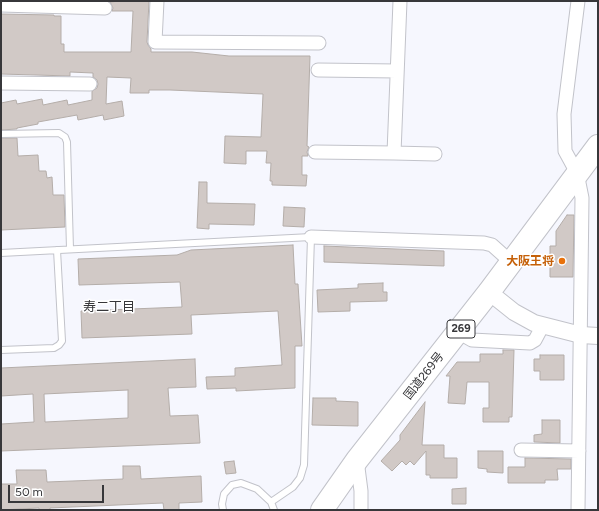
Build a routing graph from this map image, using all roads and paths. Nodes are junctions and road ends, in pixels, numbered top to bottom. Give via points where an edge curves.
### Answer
1 (157, 1) edge
2 (400, 1) edge
3 (578, 1) edge
4 (1, 5) edge
5 (105, 8) dead end
6 (319, 44) dead end
7 (318, 70) dead end
8 (397, 71) junction
9 (1, 83) edge
10 (90, 84) dead end
11 (1, 134) edge
12 (598, 146) edge
13 (315, 152) dead end
14 (394, 153) junction
15 (435, 154) dead end
16 (577, 173) junction
17 (311, 237) junction
18 (70, 249) junction
19 (57, 250) junction
20 (1, 253) edge
21 (511, 262) junction
22 (489, 292) junction
23 (543, 325) junction
24 (458, 332) junction
25 (581, 335) junction
26 (598, 336) edge
27 (1, 350) edge
28 (521, 450) dead end
29 (579, 451) junction
30 (357, 460) junction
31 (271, 502) junction
32 (223, 510) edge
33 (274, 510) edge
34 (322, 510) edge
35 (361, 510) edge
36 (578, 510) edge

1 - 6 street via 155,42
2 - 8 street
3 - 16 street via 564,114 565,150
4 - 5 street
7 - 8 street
8 - 14 street
9 - 10 street
11 - 18 lane via 59,133 65,136
12 - 16 highway, 国道269号 / 269
13 - 14 street
14 - 15 street
16 - 21 highway, 国道269号 / 269
16 - 25 street via 582,198
17 - 18 lane
17 - 21 street via 484,243 492,245
17 - 31 lane via 304,465 300,478 293,487
18 - 19 lane
19 - 20 lane
19 - 27 lane via 62,341 54,348
21 - 22 highway, 国道269号 / 269
22 - 23 street via 514,312
22 - 24 highway, 国道269号 / 269
23 - 24 street via 535,340 530,342 472,340
23 - 25 street
24 - 30 highway, 国道269号 / 269
25 - 26 street
25 - 29 street
28 - 29 street
29 - 36 street
30 - 34 highway, 国道269号 / 269
30 - 35 street
31 - 32 lane via 257,489 241,483 232,485 224,494
31 - 33 lane

